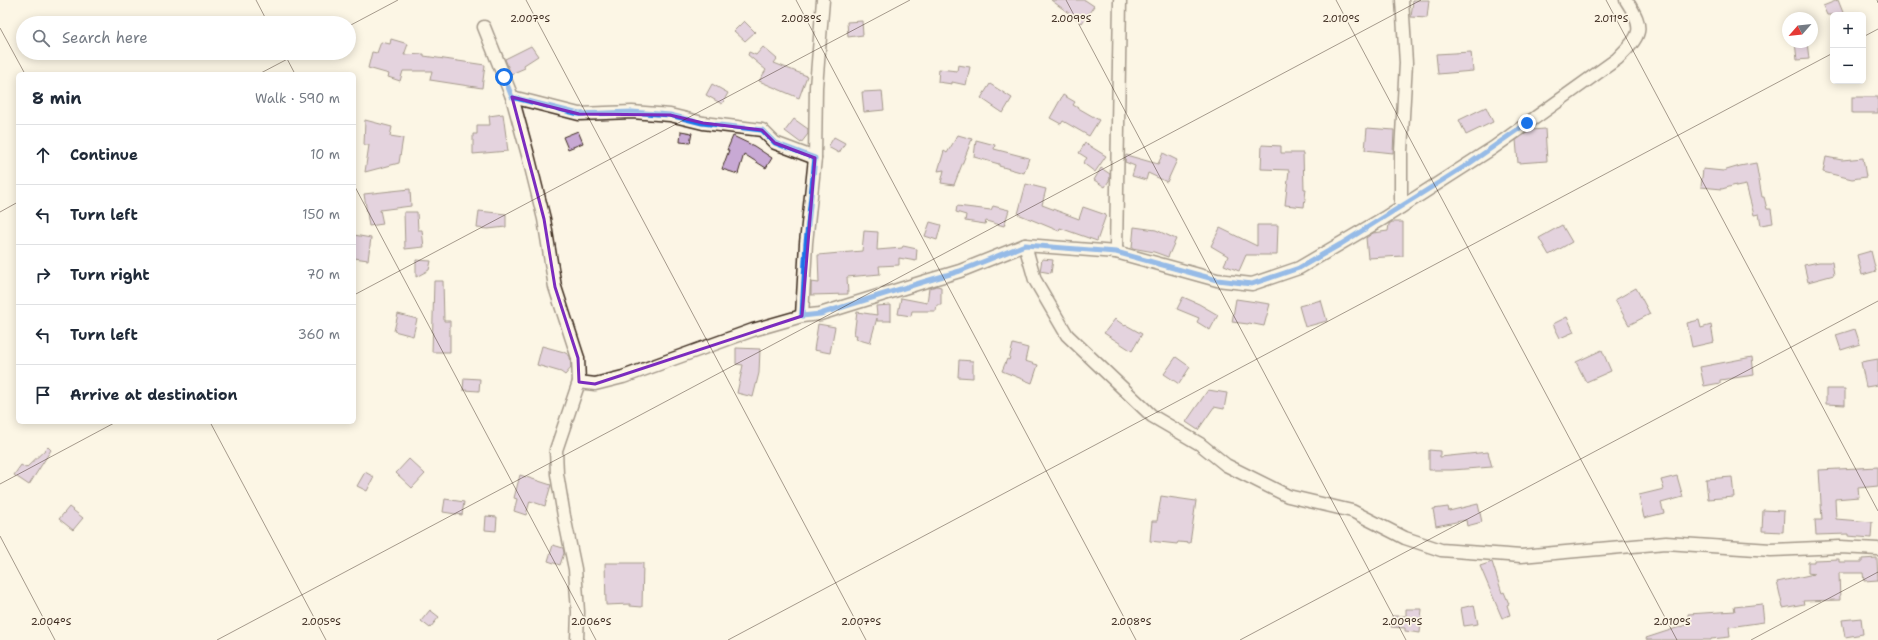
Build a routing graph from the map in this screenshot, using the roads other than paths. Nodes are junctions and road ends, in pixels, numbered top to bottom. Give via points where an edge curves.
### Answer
1 (823, 0) edge
2 (1120, 0) edge
3 (1402, 0) edge
4 (1626, 0) edge
5 (484, 27) dead end
6 (512, 97) junction
7 (815, 158) junction
8 (1401, 207) junction
9 (1025, 245) junction
10 (1116, 252) junction
11 (802, 316) junction
12 (579, 382) junction
13 (1878, 549) edge
14 (577, 640) edge

1 - 7 street via 816,87
2 - 10 street
3 - 8 street via 1406,63
4 - 8 street via 1636,19 1638,31 1636,40 1617,59 1493,148
5 - 6 street
6 - 7 street via 579,114 632,112 670,115 702,123 762,130 775,143
6 - 12 street via 544,219 555,287 578,358
7 - 11 street
8 - 10 street via 1299,268 1252,284 1217,280
9 - 10 street
9 - 11 street via 960,271 820,314
9 - 13 street via 1035,280 1067,335 1152,416 1200,444 1226,465 1288,496 1352,511 1405,538 1441,550 1521,556 1666,543 1771,550 1840,547
11 - 12 street via 753,330 623,376 595,384
12 - 14 street via 556,450 557,474 575,568

